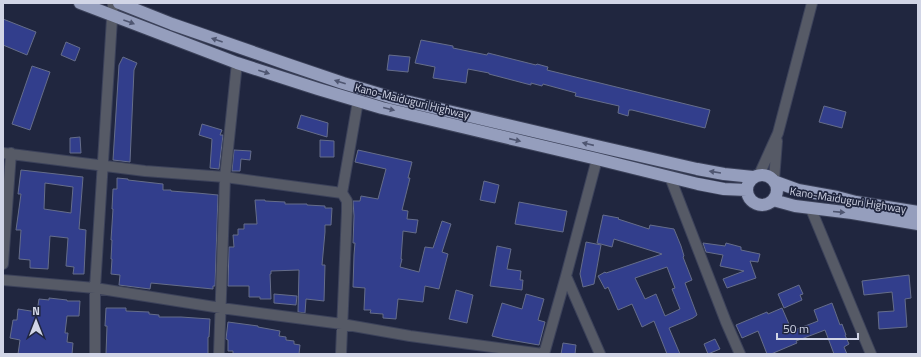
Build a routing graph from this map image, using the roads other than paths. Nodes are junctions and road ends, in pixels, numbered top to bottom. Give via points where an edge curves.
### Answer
1 (80, 3) edge
2 (112, 3) edge
3 (119, 3) edge
4 (812, 3) edge
5 (111, 16) junction
6 (237, 63) junction
7 (358, 101) junction
8 (778, 133) junction
9 (7, 153) edge
10 (597, 158) junction
11 (102, 165) junction
12 (756, 176) junction
13 (226, 177) junction
14 (670, 177) junction
15 (775, 181) junction
16 (747, 190) junction
17 (342, 193) junction
18 (773, 200) junction
19 (811, 209) junction
20 (918, 212) edge
21 (918, 224) edge
22 (3, 264) edge
23 (566, 276) junction
24 (3, 280) edge
25 (95, 288) junction
26 (220, 308) junction
27 (342, 324) junction
28 (95, 354) edge
29 (219, 354) edge
30 (341, 354) edge
31 (543, 354) edge
32 (600, 354) edge
33 (740, 354) edge
34 (871, 354) edge

1 - 5 highway, Kano-Maiduguri Highway
2 - 5 street
12 -> 3 highway, Kano-Maiduguri Highway via 697,169 393,98 280,62
4 - 8 street
5 -> 6 highway, Kano-Maiduguri Highway
5 - 11 street
6 -> 7 highway, Kano-Maiduguri Highway
6 - 13 street
7 -> 10 highway, Kano-Maiduguri Highway
7 - 17 street
8 - 12 street
8 - 15 street
9 - 11 street
9 - 22 street
10 - 14 highway, Kano-Maiduguri Highway
10 - 23 street
11 - 13 street
11 - 25 street
12 - 15 highway via 765,174
12 - 16 highway via 747,185
13 - 17 street
13 - 26 street
14 - 16 highway, Kano-Maiduguri Highway via 717,188
14 - 33 street
15 - 18 highway via 778,192
15 - 20 highway, Kano-Maiduguri Highway via 798,190
16 - 18 highway via 750,200 754,203 764,205
17 - 27 street via 347,201
18 - 19 highway, Kano-Maiduguri Highway
19 -> 21 highway, Kano-Maiduguri Highway
19 - 34 street
23 - 31 street
23 - 32 street
24 - 25 street
25 - 26 street
25 - 28 street
26 - 27 street
26 - 29 street
27 - 30 street
27 - 31 street

